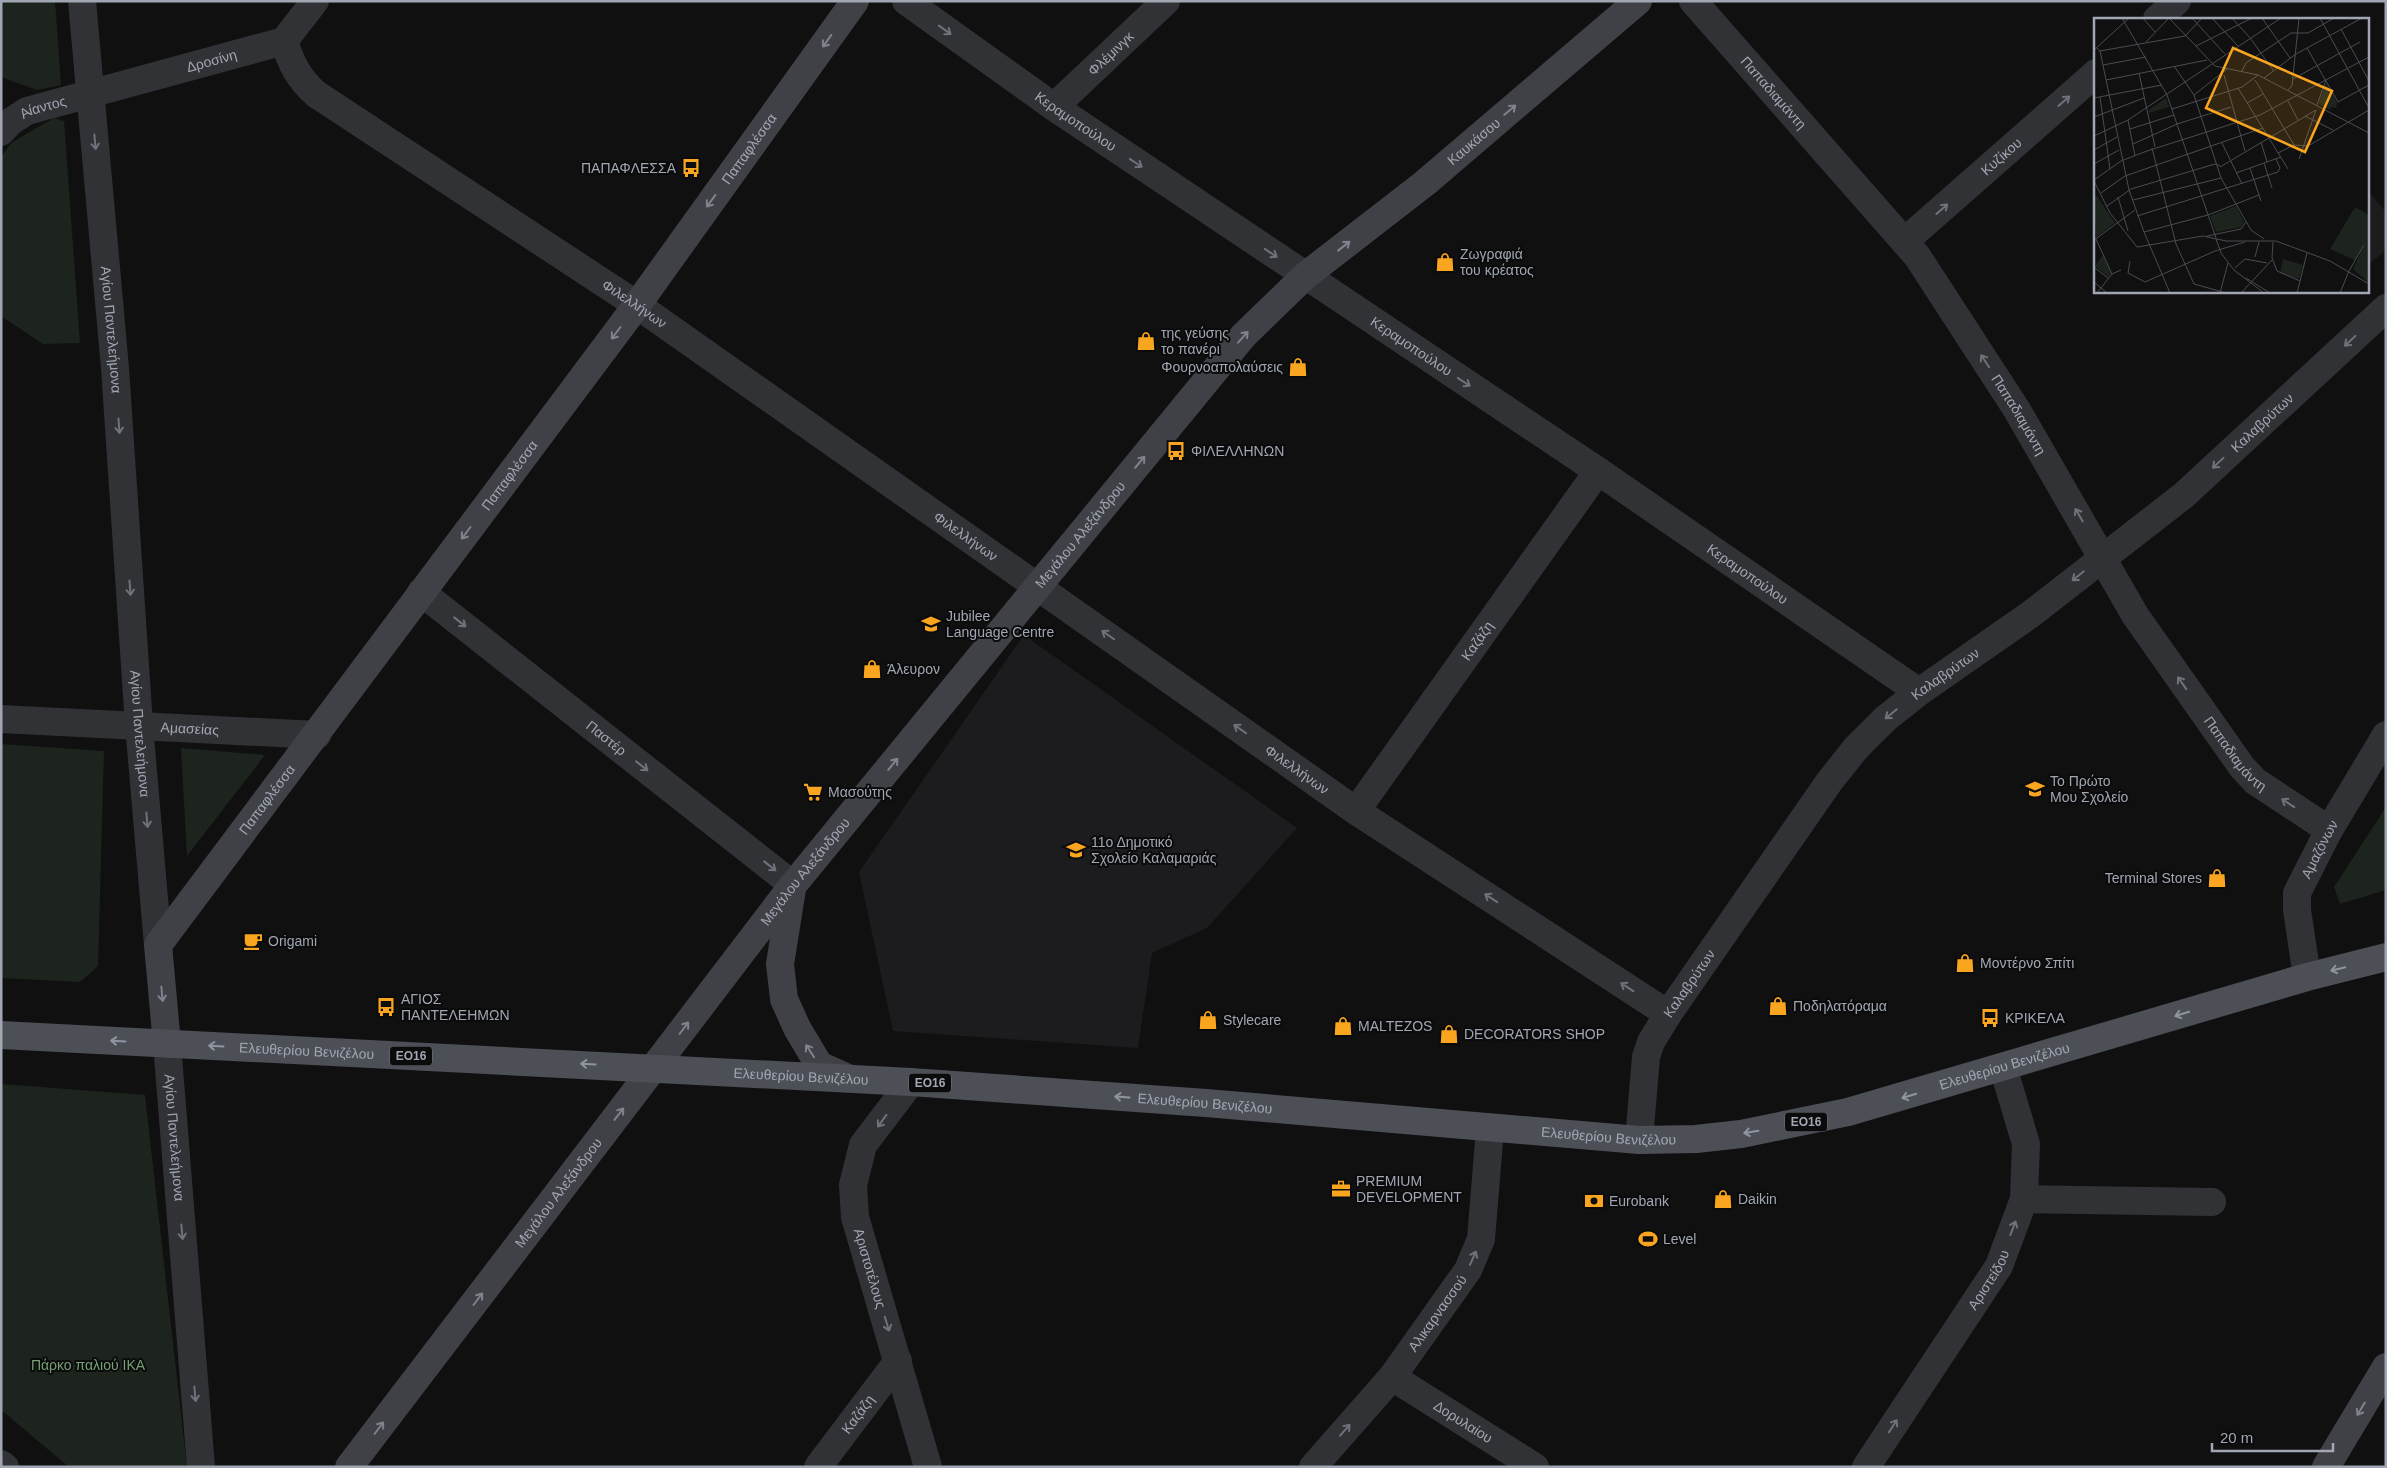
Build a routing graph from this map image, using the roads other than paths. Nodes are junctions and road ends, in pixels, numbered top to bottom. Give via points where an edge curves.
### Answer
1 (82, 1) edge
2 (315, 1) edge
3 (855, 1) edge
4 (906, 1) edge
5 (1166, 1) edge
6 (1638, 1) edge
7 (1693, 1) edge
8 (2177, 1) edge
9 (2158, 18) edge
10 (284, 41) junction
11 (2094, 75) edge
12 (91, 93) junction
13 (1054, 107) junction
14 (1, 132) edge
15 (1905, 241) junction
16 (1305, 276) junction
17 (637, 305) junction
18 (2386, 308) edge
19 (1598, 471) junction
20 (2102, 557) junction
21 (1037, 586) junction
22 (421, 592) junction
23 (1919, 692) junction
24 (1, 719) edge
25 (139, 725) junction
26 (317, 735) junction
27 (2386, 735) edge
28 (1356, 811) junction
29 (2329, 830) junction
30 (793, 885) junction
31 (158, 946) junction
32 (2386, 957) edge
33 (2307, 977) junction
34 (1668, 1014) junction
35 (1, 1036) edge
36 (167, 1044) junction
37 (2003, 1067) junction
38 (655, 1068) junction
39 (848, 1078) junction
40 (911, 1082) junction
41 (1490, 1129) junction
42 (1639, 1140) junction
43 (2024, 1199) junction
44 (2212, 1202) dead end
45 (898, 1361) junction
46 (2386, 1368) edge
47 (1392, 1377) junction
48 (1, 1464) edge
49 (5, 1467) edge
50 (201, 1467) edge
51 (349, 1467) edge
52 (818, 1467) edge
53 (928, 1467) edge
54 (1313, 1467) edge
55 (1535, 1467) edge
56 (1866, 1467) edge
57 (2326, 1467) edge

1 - 12 street, Αγίου Παντελεήμονα
2 - 10 street
3 -> 17 main road, Παπαφλέσσα
4 -> 13 street, Κεραμοπούλου
5 - 13 street, Φλέμινγκ
16 -> 6 main road, Καυκάσου via 1425,182
7 - 15 street, Παπαδιαμάντη
8 - 9 street
10 - 12 street, Δροσίνη
10 - 17 street, Φιλελλήνων via 291,64 316,94
15 -> 11 street, Κυζίκου
12 - 14 street, Αίαντος via 27,111
12 -> 25 street, Αγίου Παντελεήμονα via 115,368
13 -> 16 street, Κεραμοπούλου
20 -> 15 street, Παπαδιαμάντη via 2017,410
16 -> 19 street, Κεραμοπούλου
21 -> 16 main road, Μεγάλου Αλεξάνδρου via 1243,336
17 - 21 street, Φιλελλήνων
17 -> 22 main road, Παπαφλέσσα
18 -> 20 street, Καλαβρύτων via 2184,495
19 - 23 street, Κεραμοπούλου
19 - 28 street, Καζάζη
20 -> 23 street, Καλαβρύτων via 2016,625
29 -> 20 street, Παπαδιαμάντη via 2255,781 2242,767 2135,615
28 -> 21 street, Φιλελλήνων
30 -> 21 main road, Μεγάλου Αλεξάνδρου
22 - 26 main road, Παπαφλέσσα
22 -> 30 street, Παστέρ
23 -> 34 street, Καλαβρύτων via 1856,748 1829,782
24 - 25 street, Αμασείας
25 - 26 street, Αμασείας
25 -> 31 street, Αγίου Παντελεήμονα
26 - 31 main road, Παπαφλέσσα
27 - 29 street, Αμαζόνων
34 -> 28 street, Φιλελλήνων
29 - 33 street, Αμαζόνων via 2297,893 2296,910
38 -> 30 main road, Μεγάλου Αλεξάνδρου
39 -> 30 main road via 819,1065 784,1000 780,964
31 -> 36 main road, Αγίου Παντελεήμονα
32 -> 33 main road, Ελευθερίου Βενιζέλου / ΕΟ16
33 -> 37 main road, Ελευθερίου Βενιζέλου / ΕΟ16
34 - 42 street, Καλαβρύτων via 1646,1057
36 -> 35 main road, Ελευθερίου Βενιζέλου / ΕΟ16
38 -> 36 main road, Ελευθερίου Βενιζέλου / ΕΟ16
36 -> 50 street, Αγίου Παντελεήμονα
37 -> 42 main road, Ελευθερίου Βενιζέλου / ΕΟ16 via 1893,1101 1775,1129 1696,1139
37 - 43 street, Αριστείδου via 2026,1144
38 - 39 main road, Ελευθερίου Βενιζέλου / ΕΟ16
51 -> 38 main road, Μεγάλου Αλεξάνδρου
39 - 40 main road, Ελευθερίου Βενιζέλου / ΕΟ16
41 -> 40 main road, Ελευθερίου Βενιζέλου / ΕΟ16 via 1206,1103
40 -> 45 street, Αριστοτέλους via 864,1146 853,1185 855,1217
41 - 42 main road, Ελευθερίου Βενιζέλου / ΕΟ16
47 -> 41 street, Αλικαρνασσού via 1451,1297 1468,1270 1481,1239
43 - 44 street
56 -> 43 street, Αριστείδου via 1999,1266
45 - 52 street, Καζάζη
45 - 53 street, Αριστοτέλους
46 -> 57 main road
54 -> 47 street, Αλικαρνασσού
47 - 55 street, Δορυλαίου
48 - 49 street

